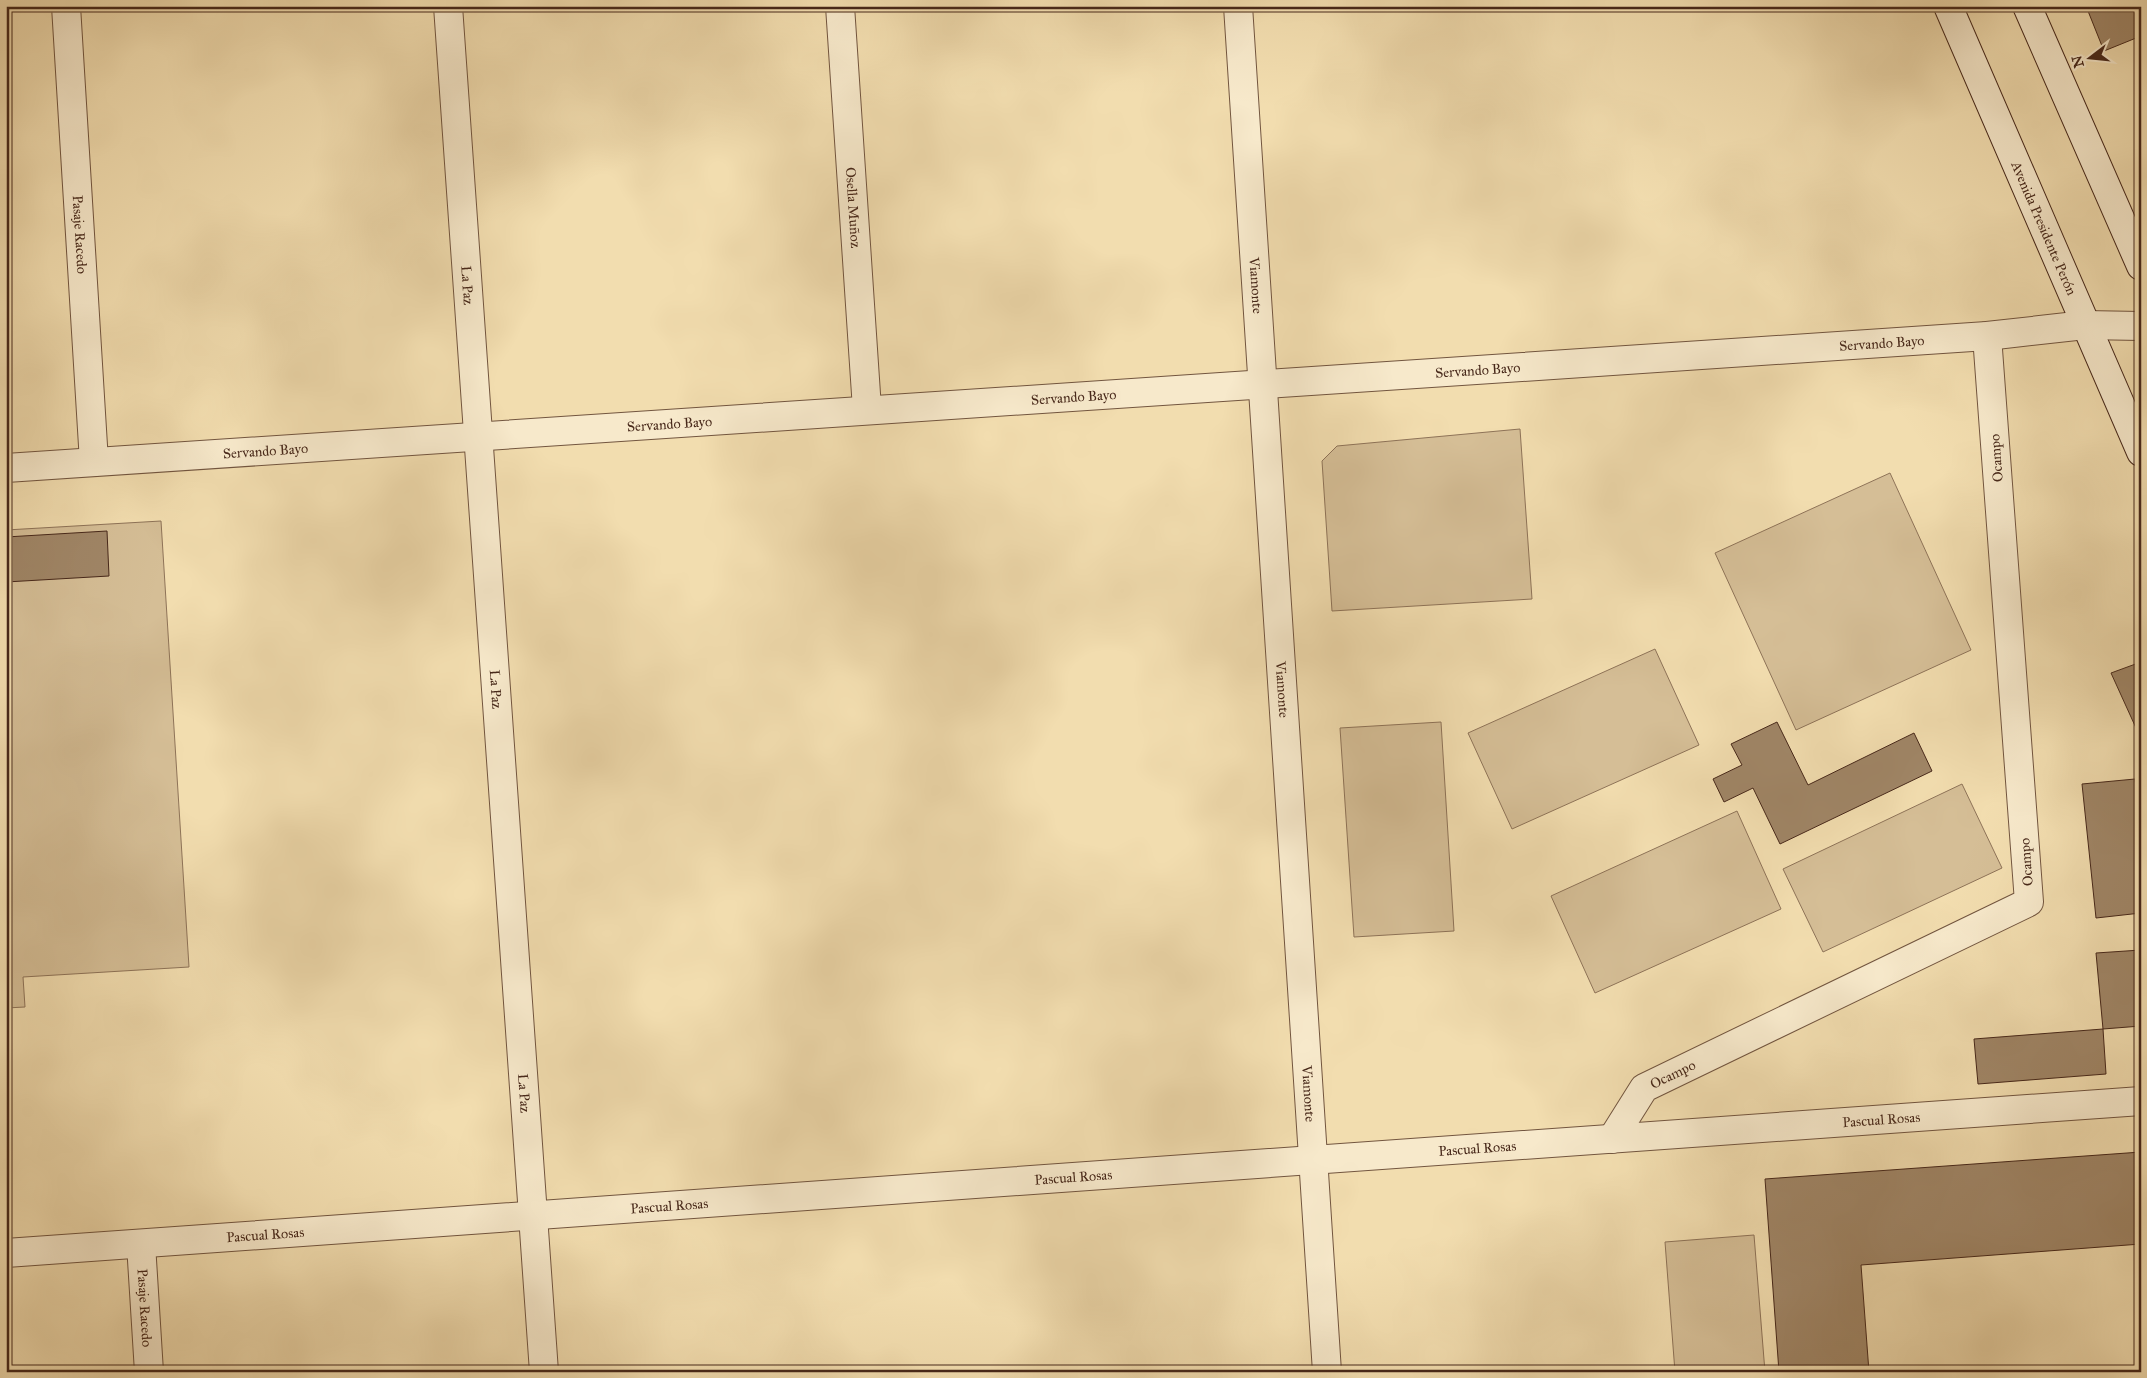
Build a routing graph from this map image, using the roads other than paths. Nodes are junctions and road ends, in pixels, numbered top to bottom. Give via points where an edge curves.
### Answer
1 (66, 6) edge
2 (448, 6) edge
3 (840, 6) edge
4 (1238, 6) edge
5 (1948, 6) edge
6 (2027, 6) edge
7 (2141, 266) edge
8 (2085, 325) junction
9 (2141, 326) edge
10 (1987, 336) junction
11 (1263, 384) junction
12 (867, 409) junction
13 (478, 437) junction
14 (2141, 452) edge
15 (94, 462) junction
16 (6, 468) edge
17 (2141, 1101) edge
18 (1612, 1138) junction
19 (1313, 1160) junction
20 (533, 1216) junction
21 (141, 1244) junction
22 (6, 1253) edge
23 (149, 1372) edge
24 (544, 1372) edge
25 (1327, 1372) edge

1 - 15 street, Pasaje Racedo
2 - 13 street, La Paz
3 - 12 street, Osella Muñoz
4 - 11 street, Viamonte
5 - 8 street, Avenida Presidente Perón
6 - 7 street
8 - 9 street, Servando Bayo
8 - 10 street, Servando Bayo
8 - 14 street, Avenida Presidente Perón
10 - 11 street, Servando Bayo
10 - 18 street, Ocampo via 2029,902 1644,1088
11 - 12 street, Servando Bayo
11 - 19 street, Viamonte
12 - 13 street, Servando Bayo
13 - 15 street, Servando Bayo
13 - 20 street, La Paz
15 - 16 street, Servando Bayo
17 - 18 street, Pascual Rosas
18 - 19 street, Pascual Rosas
19 - 20 street, Pascual Rosas
19 - 25 street, Viamonte
20 - 21 street, Pascual Rosas
20 - 24 street, La Paz
21 - 22 street, Pascual Rosas
21 - 23 street, Pasaje Racedo

